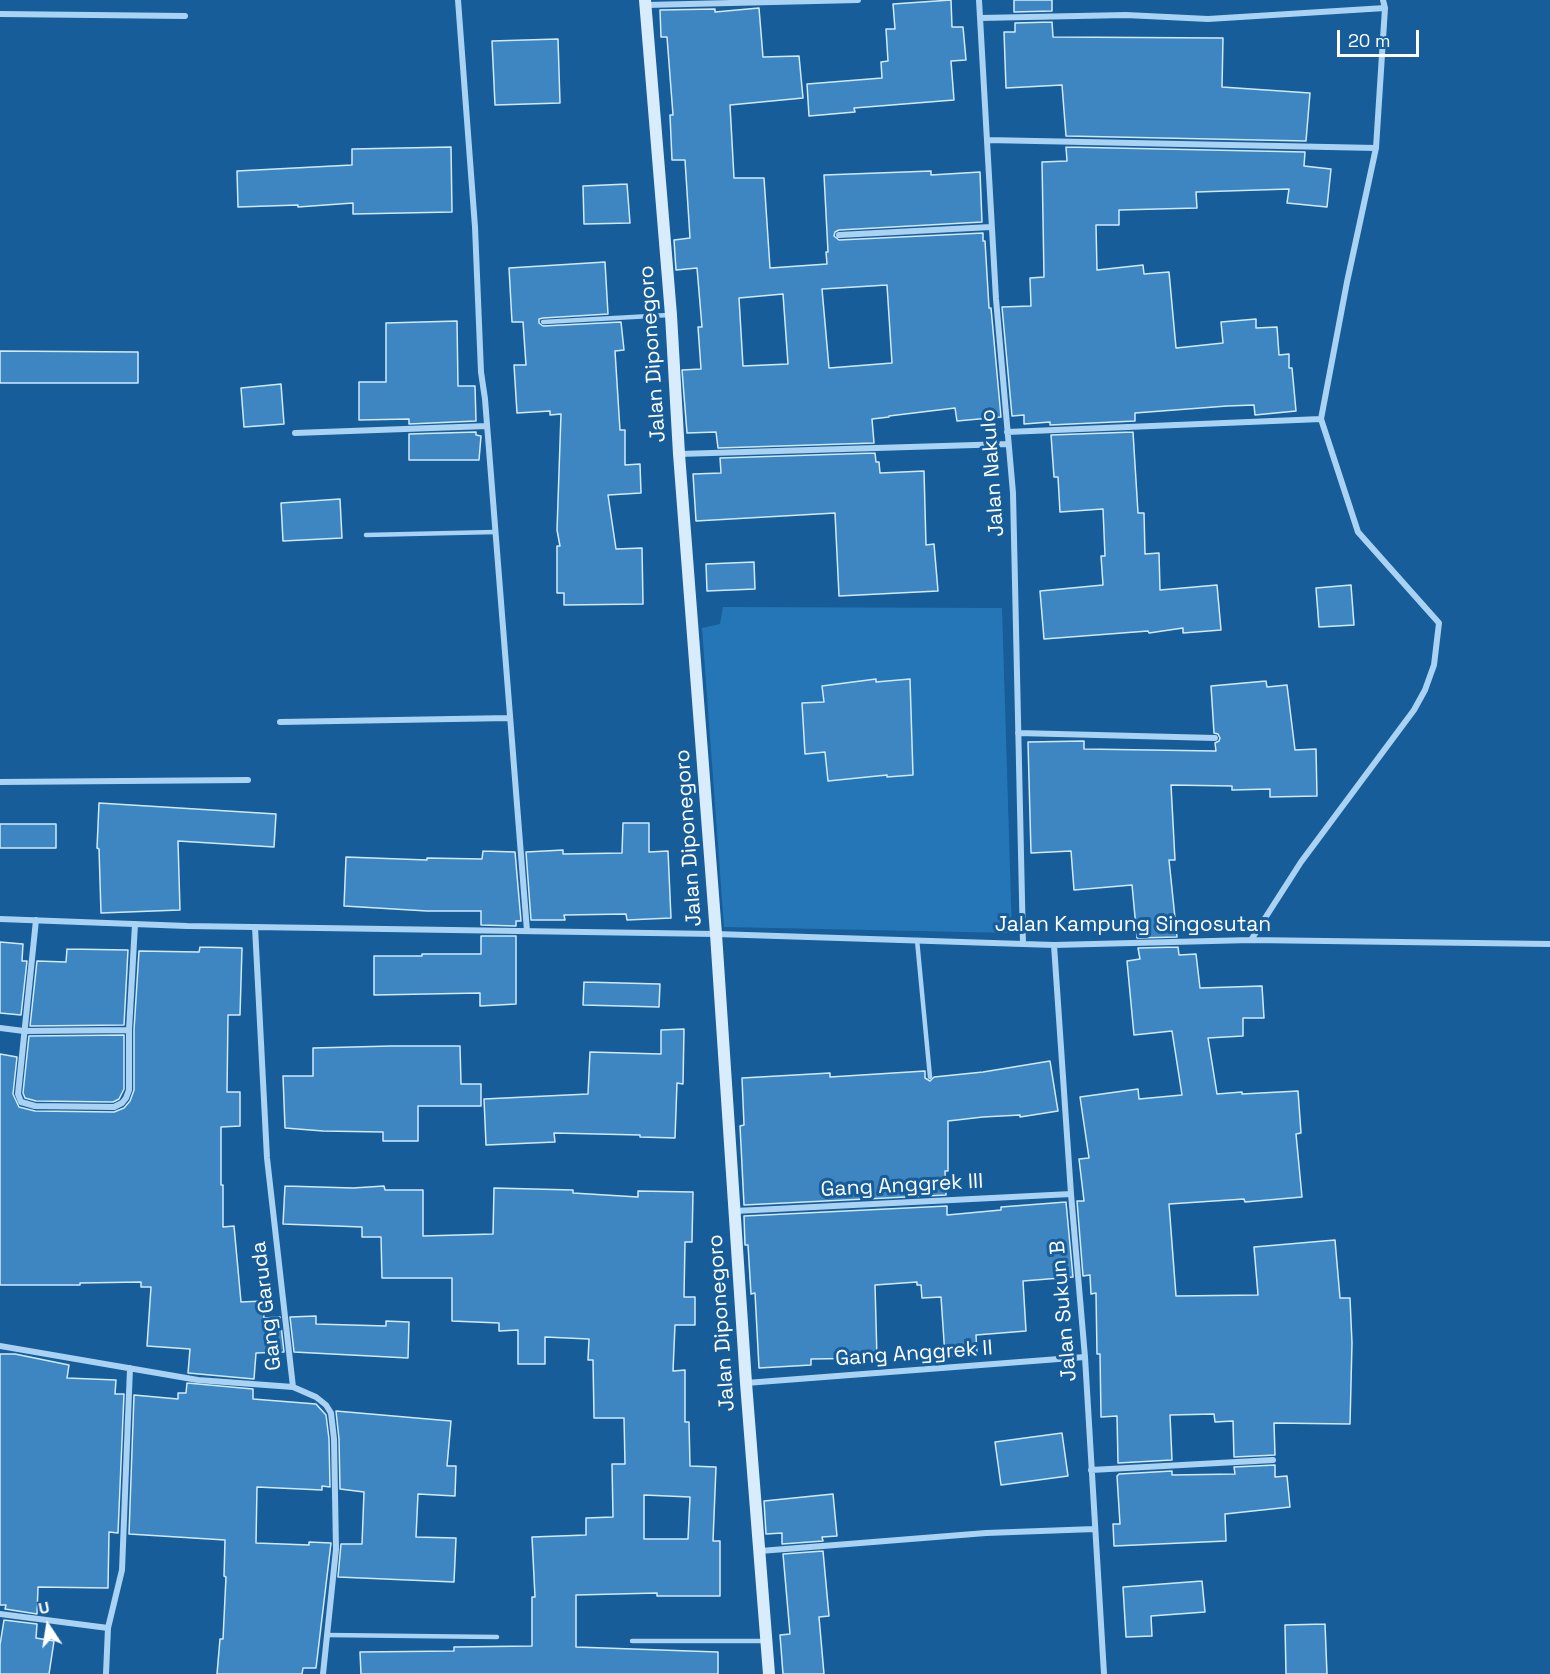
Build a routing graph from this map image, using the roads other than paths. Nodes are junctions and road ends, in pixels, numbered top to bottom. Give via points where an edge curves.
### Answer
1 (458, 0) edge
2 (858, 0) edge
3 (979, 0) edge
4 (1383, 0) edge
5 (646, 3) edge
6 (1385, 8) junction
7 (0, 14) edge
8 (185, 16) dead end
9 (980, 18) junction
10 (987, 140) junction
11 (1376, 148) junction
12 (992, 227) junction
13 (838, 235) dead end
14 (671, 315) junction
15 (543, 322) dead end
16 (1321, 419) junction
17 (487, 426) junction
18 (1007, 432) junction
19 (295, 433) dead end
20 (1008, 444) junction
21 (679, 454) junction
22 (495, 532) junction
23 (366, 536) dead end
24 (510, 718) junction
25 (280, 722) dead end
26 (1018, 733) junction
27 (1215, 738) dead end
28 (248, 780) dead end
29 (0, 782) edge
30 (0, 919) edge
31 (36, 920) junction
32 (135, 924) junction
33 (255, 927) junction
34 (527, 931) junction
35 (716, 934) junction
36 (917, 940) junction
37 (1251, 940) junction
38 (1023, 944) junction
39 (1550, 944) edge
40 (1054, 945) junction
41 (0, 1028) edge
42 (129, 1030) junction
43 (24, 1031) junction
44 (930, 1077) dead end
45 (1071, 1194) junction
46 (734, 1211) junction
47 (0, 1346) edge
48 (1084, 1357) junction
49 (130, 1368) junction
50 (746, 1383) junction
51 (293, 1387) junction
52 (1273, 1460) dead end
53 (1091, 1470) junction
54 (1095, 1529) junction
55 (759, 1551) junction
56 (0, 1614) edge
57 (108, 1628) junction
58 (327, 1635) junction
59 (497, 1637) dead end
60 (632, 1641) dead end
61 (766, 1641) junction
62 (106, 1674) edge
63 (323, 1674) edge
64 (769, 1674) edge
65 (1104, 1674) edge

1 - 17 street via 475,227 480,372
2 - 5 street
3 - 9 street, Jalan Nakulo
4 - 6 street
5 - 14 street, Jalan Diponegoro
6 - 9 street via 1208,19 1126,15
6 - 11 street
7 - 8 street
9 - 10 street, Jalan Nakulo
10 - 11 street
10 - 12 street, Jalan Nakulo
11 - 16 street
12 - 13 street
12 - 18 street, Jalan Nakulo
14 - 15 lane
14 - 21 street, Jalan Diponegoro
16 - 18 street
16 - 37 street via 1358,532 1440,623 1434,665 1414,710 1301,862
17 - 19 street
17 - 22 street
18 - 20 street, Jalan Nakulo
20 - 21 street
20 - 26 street, Jalan Nakulo via 1013,494
21 - 35 street, Jalan Diponegoro
22 - 23 lane
22 - 24 street
24 - 25 street
24 - 34 street
26 - 27 street
26 - 38 street, Jalan Nakulo
28 - 29 street
30 - 31 street, Jalan Kampung Singosutan
31 - 32 street, Jalan Kampung Singosutan
31 - 43 street
32 - 33 street, Jalan Kampung Singosutan
32 - 42 street
33 - 34 street, Jalan Kampung Singosutan
33 - 51 street, Gang Garuda via 267,1158
34 - 35 street, Jalan Kampung Singosutan
35 - 36 street, Jalan Kampung Singosutan
35 - 46 street, Jalan Diponegoro
36 - 38 street, Jalan Kampung Singosutan
36 - 44 lane
37 - 39 street, Jalan Kampung Singosutan
37 - 40 street, Jalan Kampung Singosutan
38 - 40 street, Jalan Kampung Singosutan
40 - 45 street, Jalan Sukun B
41 - 43 street
42 - 43 street
42 - 43 street via 129,1090 122,1103 114,1107 35,1106 21,1102 18,1094
45 - 46 street, Gang Anggrek III
45 - 48 street, Jalan Sukun B
46 - 50 street, Jalan Diponegoro
47 - 49 street, Gang Garuda
48 - 50 street, Gang Anggrek II
48 - 53 street, Jalan Sukun B
49 - 51 street, Gang Garuda via 198,1380
49 - 57 street via 122,1570
50 - 55 street, Jalan Diponegoro
51 - 58 street via 316,1397 331,1413 336,1549
52 - 53 street
53 - 54 street, Jalan Sukun B
54 - 55 street via 986,1533
54 - 65 street, Jalan Sukun B
55 - 61 street, Jalan Diponegoro
56 - 57 street
57 - 62 street
58 - 59 lane
58 - 63 street
60 - 61 lane
61 - 64 street, Jalan Diponegoro

